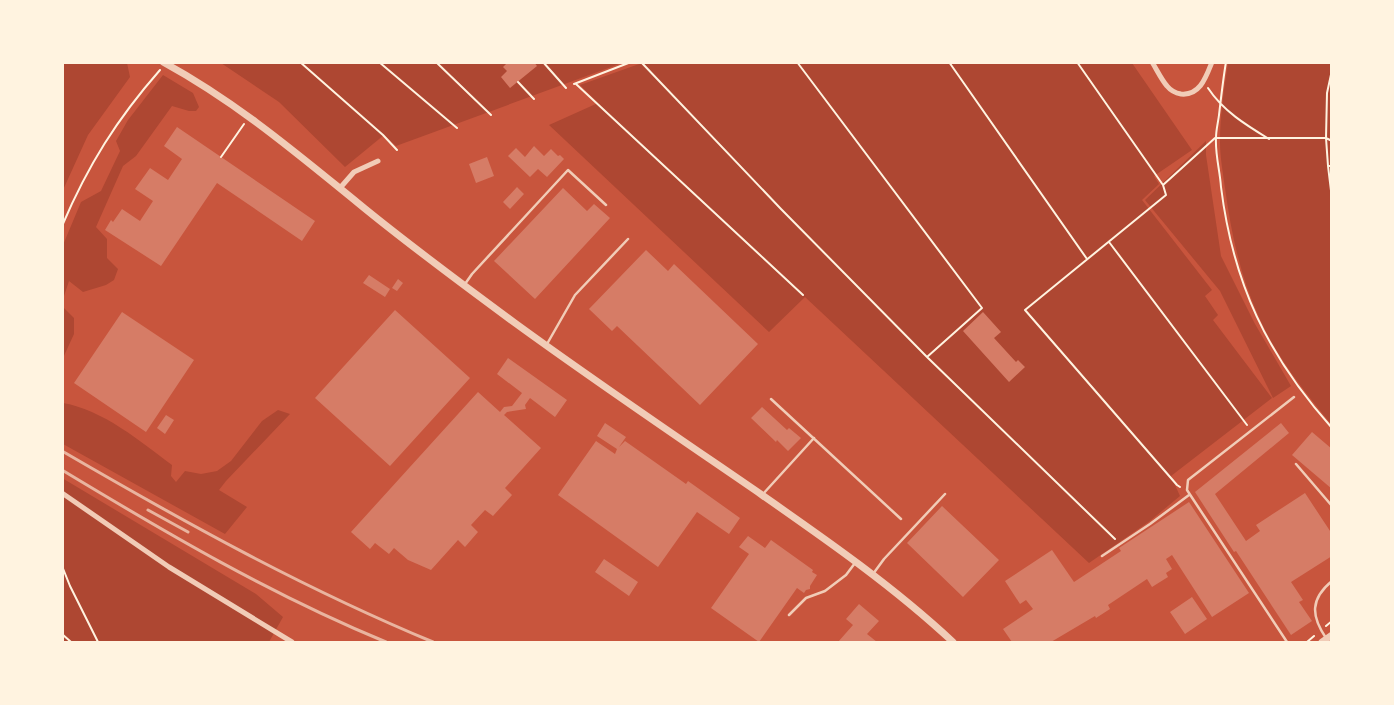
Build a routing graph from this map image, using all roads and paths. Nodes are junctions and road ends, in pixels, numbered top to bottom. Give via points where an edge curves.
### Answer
1 (300, 62) edge
2 (379, 62) edge
3 (436, 62) edge
4 (543, 62) edge
5 (631, 62) edge
6 (641, 62) edge
7 (797, 62) edge
8 (949, 62) edge
9 (1077, 62) edge
10 (1152, 62) edge
11 (1212, 62) edge
12 (1226, 62) edge
13 (162, 65) edge
14 (1332, 70) edge
15 (518, 82) dead end
16 (1203, 83) junction
17 (566, 88) dead end
18 (534, 99) dead end
19 (1220, 104) junction
20 (491, 115) dead end
21 (457, 128) dead end
22 (237, 133) dead end
23 (1216, 138) junction
24 (1326, 138) junction
25 (1270, 139) junction
26 (1332, 141) edge
27 (397, 150) dead end
28 (221, 157) dead end
29 (378, 162) dead end
30 (1328, 166) junction
31 (1332, 166) edge
32 (1163, 185) junction
33 (340, 188) junction
34 (1332, 198) edge
35 (606, 205) dead end
36 (62, 226) edge
37 (628, 239) dead end
38 (1109, 242) junction
39 (1087, 259) junction
40 (464, 285) junction
41 (802, 295) dead end
42 (546, 345) junction
43 (927, 357) junction
44 (1294, 397) dead end
45 (771, 399) dead end
46 (1332, 428) edge
47 (1252, 431) junction
48 (814, 438) junction
49 (1296, 464) dead end
50 (1187, 490) junction
51 (62, 493) edge
52 (945, 494) dead end
53 (762, 495) junction
54 (1189, 495) junction
55 (1332, 506) edge
56 (901, 519) dead end
57 (1120, 544) junction
58 (1102, 556) dead end
59 (856, 562) junction
60 (62, 566) edge
61 (872, 575) junction
62 (1332, 581) edge
63 (789, 615) dead end
64 (62, 634) edge
65 (1327, 639) edge
66 (71, 642) edge
67 (98, 642) edge
68 (292, 642) edge
69 (953, 642) edge
70 (1288, 642) edge

1 - 27 path
2 - 21 path
3 - 20 path
4 - 17 path
5 - 41 path via 575,84
6 - 43 path
7 - 43 path via 982,308
8 - 39 path
9 - 32 path
10 - 16 street via 1174,92 1189,94
11 - 16 street
12 - 19 path
13 - 33 street via 193,80 253,119
13 - 36 path via 106,138
14 - 24 path
15 - 18 path
16 - 19 path
19 - 23 path
19 - 25 path via 1247,126
22 - 28 path
23 - 25 path
23 - 32 path
23 - 46 path via 1228,231 1246,295 1282,364
24 - 25 path
24 - 26 path
24 - 30 path
29 - 33 street via 354,172
30 - 31 path
30 - 34 path
32 - 38 path via 1166,195
33 - 40 street
35 - 40 lane via 568,170
37 - 42 lane via 575,295
38 - 39 path
38 - 47 path
39 - 50 path via 1025,310 1177,485
40 - 42 street
42 - 53 street
43 - 57 path
44 - 47 lane
45 - 48 lane
47 - 50 lane via 1188,480
48 - 53 lane
48 - 56 lane
49 - 55 lane
50 - 54 lane
51 - 68 street via 170,567
52 - 61 lane
53 - 59 street
54 - 57 lane
54 - 70 lane
57 - 58 lane
59 - 61 street
59 - 63 lane via 826,591 806,598
60 - 67 path
61 - 69 street
62 - 65 lane via 1323,588 1314,612 1317,624
64 - 66 path

